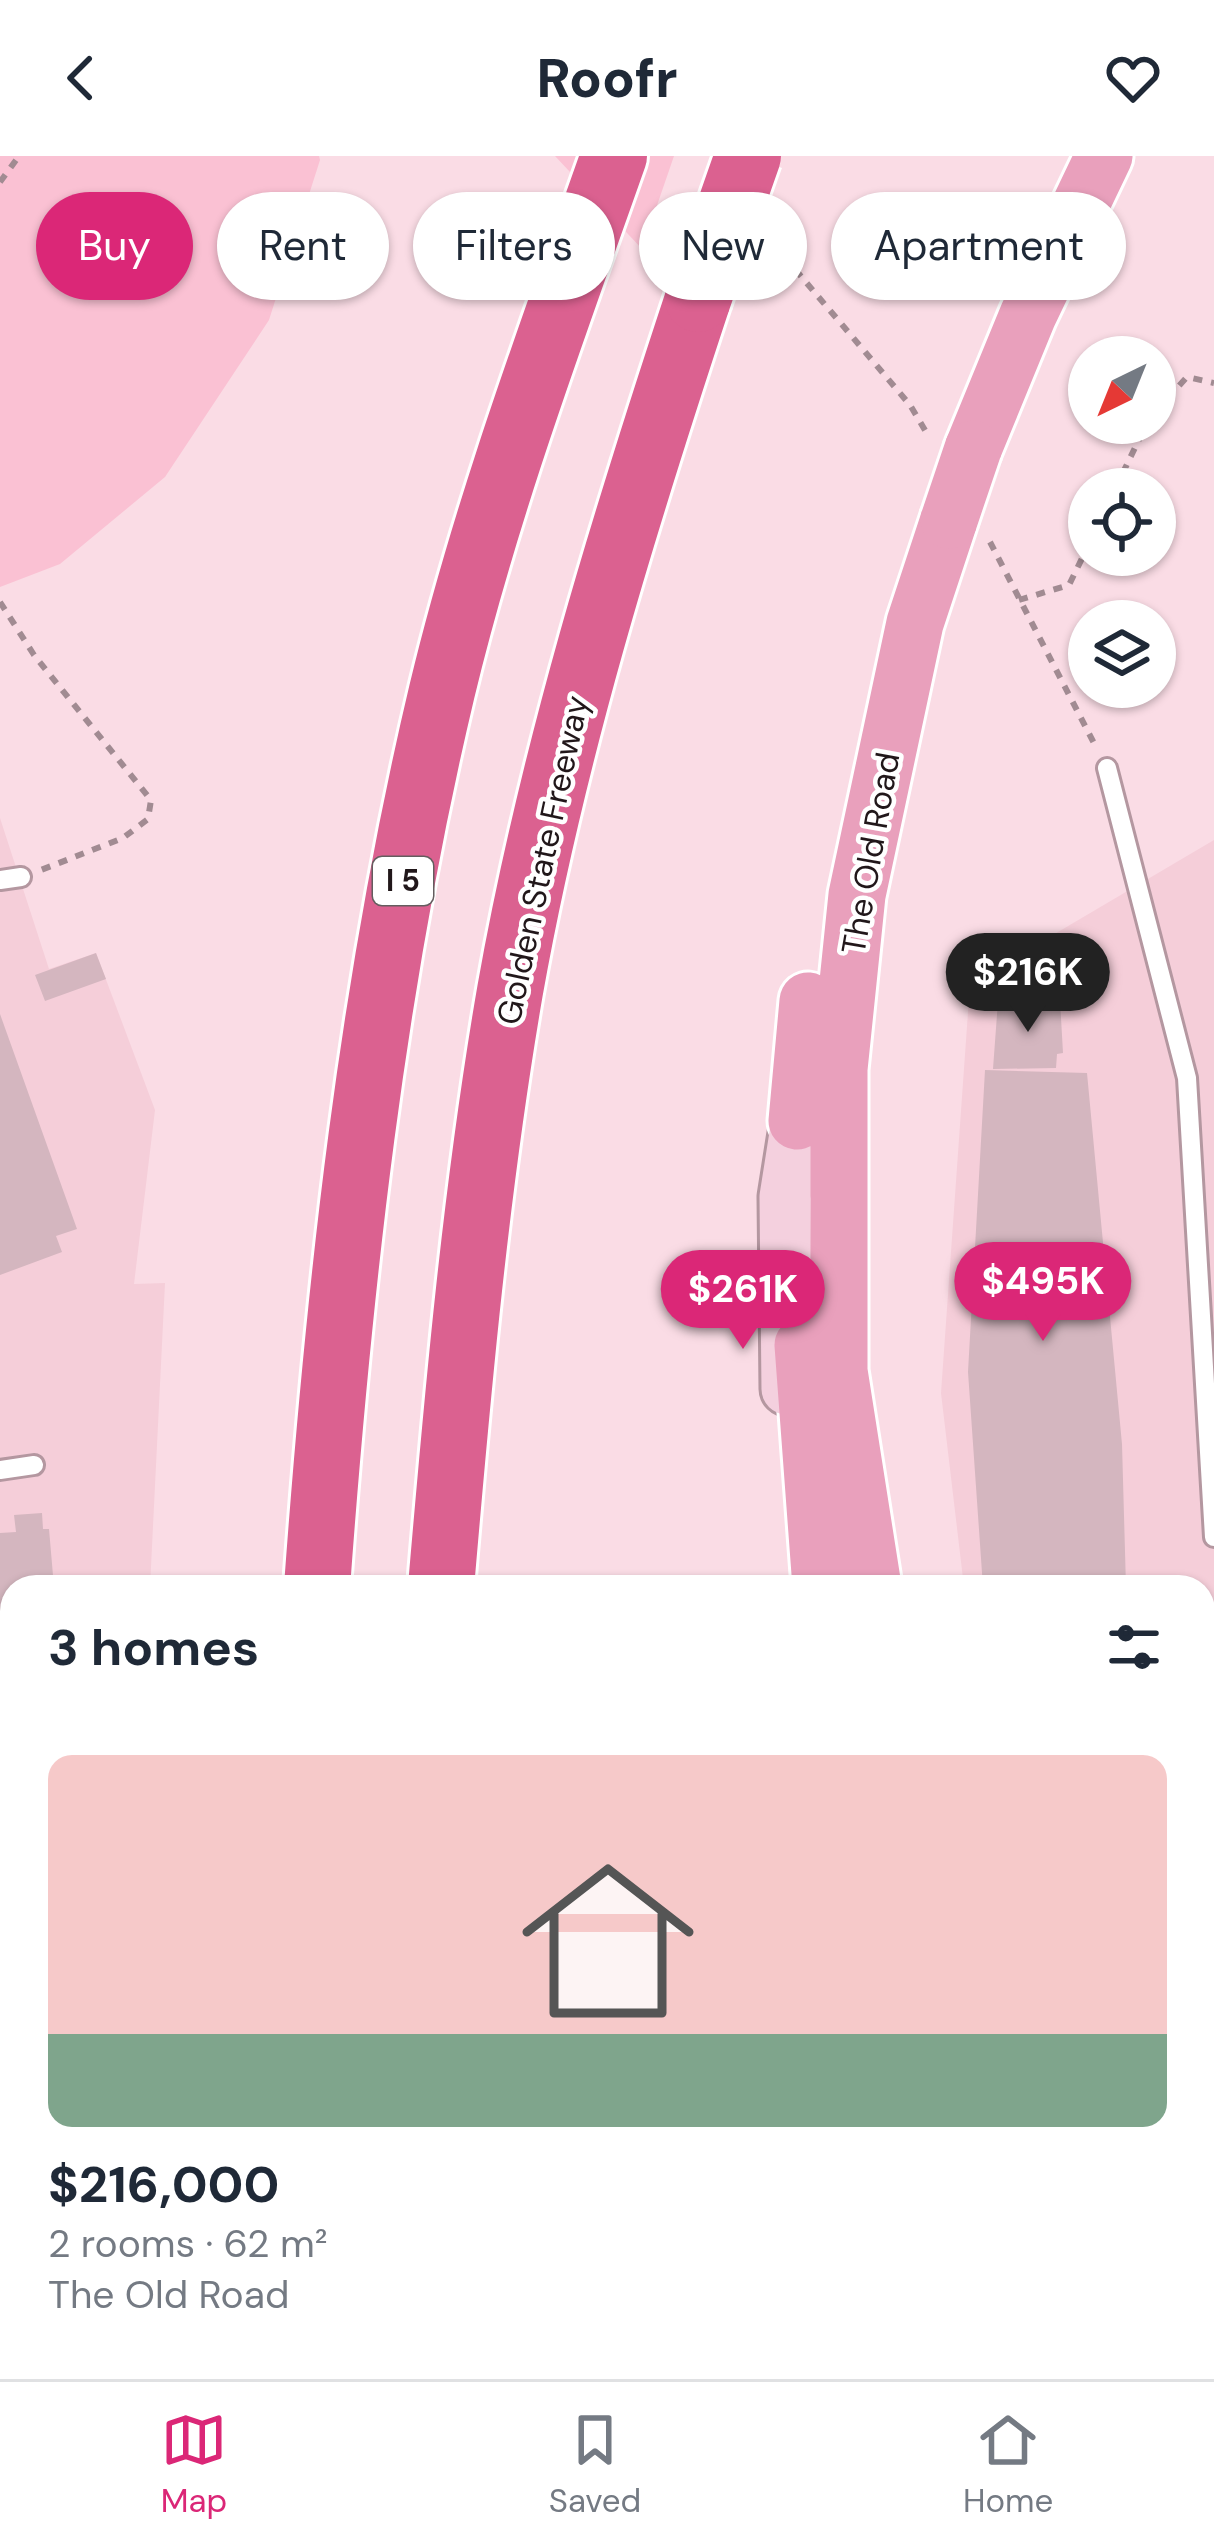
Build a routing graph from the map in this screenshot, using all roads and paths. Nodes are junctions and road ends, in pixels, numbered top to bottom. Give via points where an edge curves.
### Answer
1 (19, 156) edge
2 (748, 156) edge
3 (1064, 156) edge
4 (1104, 156) edge
5 (607, 177) edge
6 (0, 182) edge
7 (1214, 383) edge
8 (1176, 389) edge
9 (961, 432) junction
10 (938, 502) junction
11 (1074, 576) edge
12 (1018, 600) dead end
13 (0, 602) edge
14 (1107, 768) dead end
15 (21, 877) joint
16 (0, 880) edge
17 (797, 1120) junction
18 (802, 1322) joint
19 (34, 1465) dead end
20 (0, 1470) edge
21 (1214, 1537) edge
22 (318, 1575) edge
23 (442, 1575) edge
24 (796, 1575) edge
25 (820, 1575) edge
26 (871, 1575) edge

1 - 6 path
2 - 23 highway, Golden State Freeway, bridge via 608,579 511,989 468,1291
3 - 9 main road, The Old Road via 986,319
4 - 9 main road, The Old Road
5 - 22 highway, I 5 via 484,539 413,826 363,1118
7 - 8 path via 1187,377
9 - 10 main road, The Old Road
10 - 17 main road, The Old Road via 870,664 828,860
10 - 26 main road, The Old Road via 857,895 839,1070 839,1371
11 - 12 path via 1070,585
13 - 15 path via 151,800 148,819 123,838
14 - 21 lane via 1187,1078
15 - 16 lane
17 - 18 main road, The Old Road
17 - 24 main road via 785,1197
18 - 25 main road, The Old Road
19 - 20 lane

